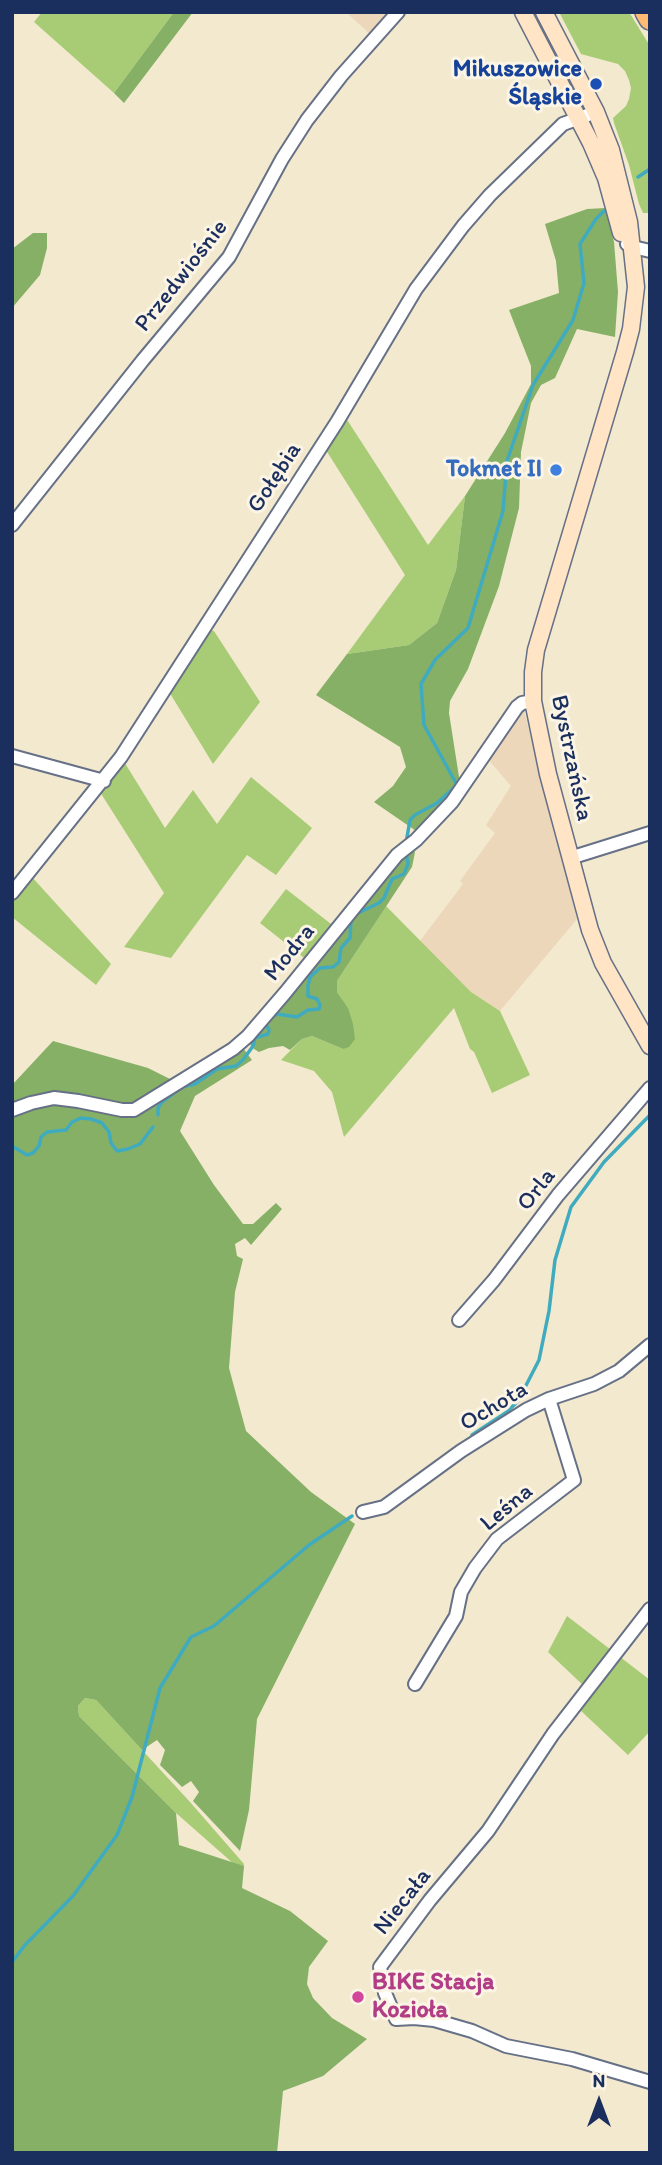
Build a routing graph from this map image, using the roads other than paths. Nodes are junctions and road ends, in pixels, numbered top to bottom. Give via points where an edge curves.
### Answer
1 (398, 12) edge
2 (523, 12) edge
3 (544, 12) edge
4 (646, 12) edge
5 (650, 19) edge
6 (596, 112) junction
7 (578, 117) junction
8 (627, 243) junction
9 (650, 251) edge
10 (12, 525) edge
11 (533, 701) junction
12 (12, 756) edge
13 (103, 781) junction
14 (650, 833) edge
15 (570, 858) junction
16 (12, 893) edge
17 (650, 1046) edge
18 (650, 1088) edge
19 (12, 1110) edge
20 (459, 1320) dead end
21 (650, 1345) edge
22 (549, 1399) junction
23 (363, 1512) dead end
24 (650, 1609) edge
25 (415, 1684) dead end
26 (650, 2082) edge

1 - 10 street, Przedwiośnie via 307,120 229,257
2 - 7 main road, Bystrzańska
3 - 6 main road, Bystrzańska
4 - 5 highway
6 - 7 street, Gołębia
6 - 8 main road, Bystrzańska via 619,175
7 - 8 main road, Bystrzańska via 606,178
7 - 13 street, Gołębia via 563,124 490,195 416,289 337,422
8 - 9 street
8 - 11 main road, Bystrzańska via 636,276 628,341 536,650
11 - 15 main road, Bystrzańska
11 - 19 street, Modra via 517,707 460,793 402,850 242,1042 134,1110 54,1098
12 - 13 street
13 - 16 street, Gołębia
14 - 15 street
15 - 17 main road, Bystrzańska via 600,955
18 - 20 street, Orla
21 - 22 street, Ochota via 605,1379
22 - 23 street, Ochota via 461,1451 384,1507
22 - 25 street, Leśna via 574,1480 497,1539 461,1592 456,1616
24 - 26 street, Niecała via 553,1734 488,1831 380,1967 396,2019 453,2025 506,2046

